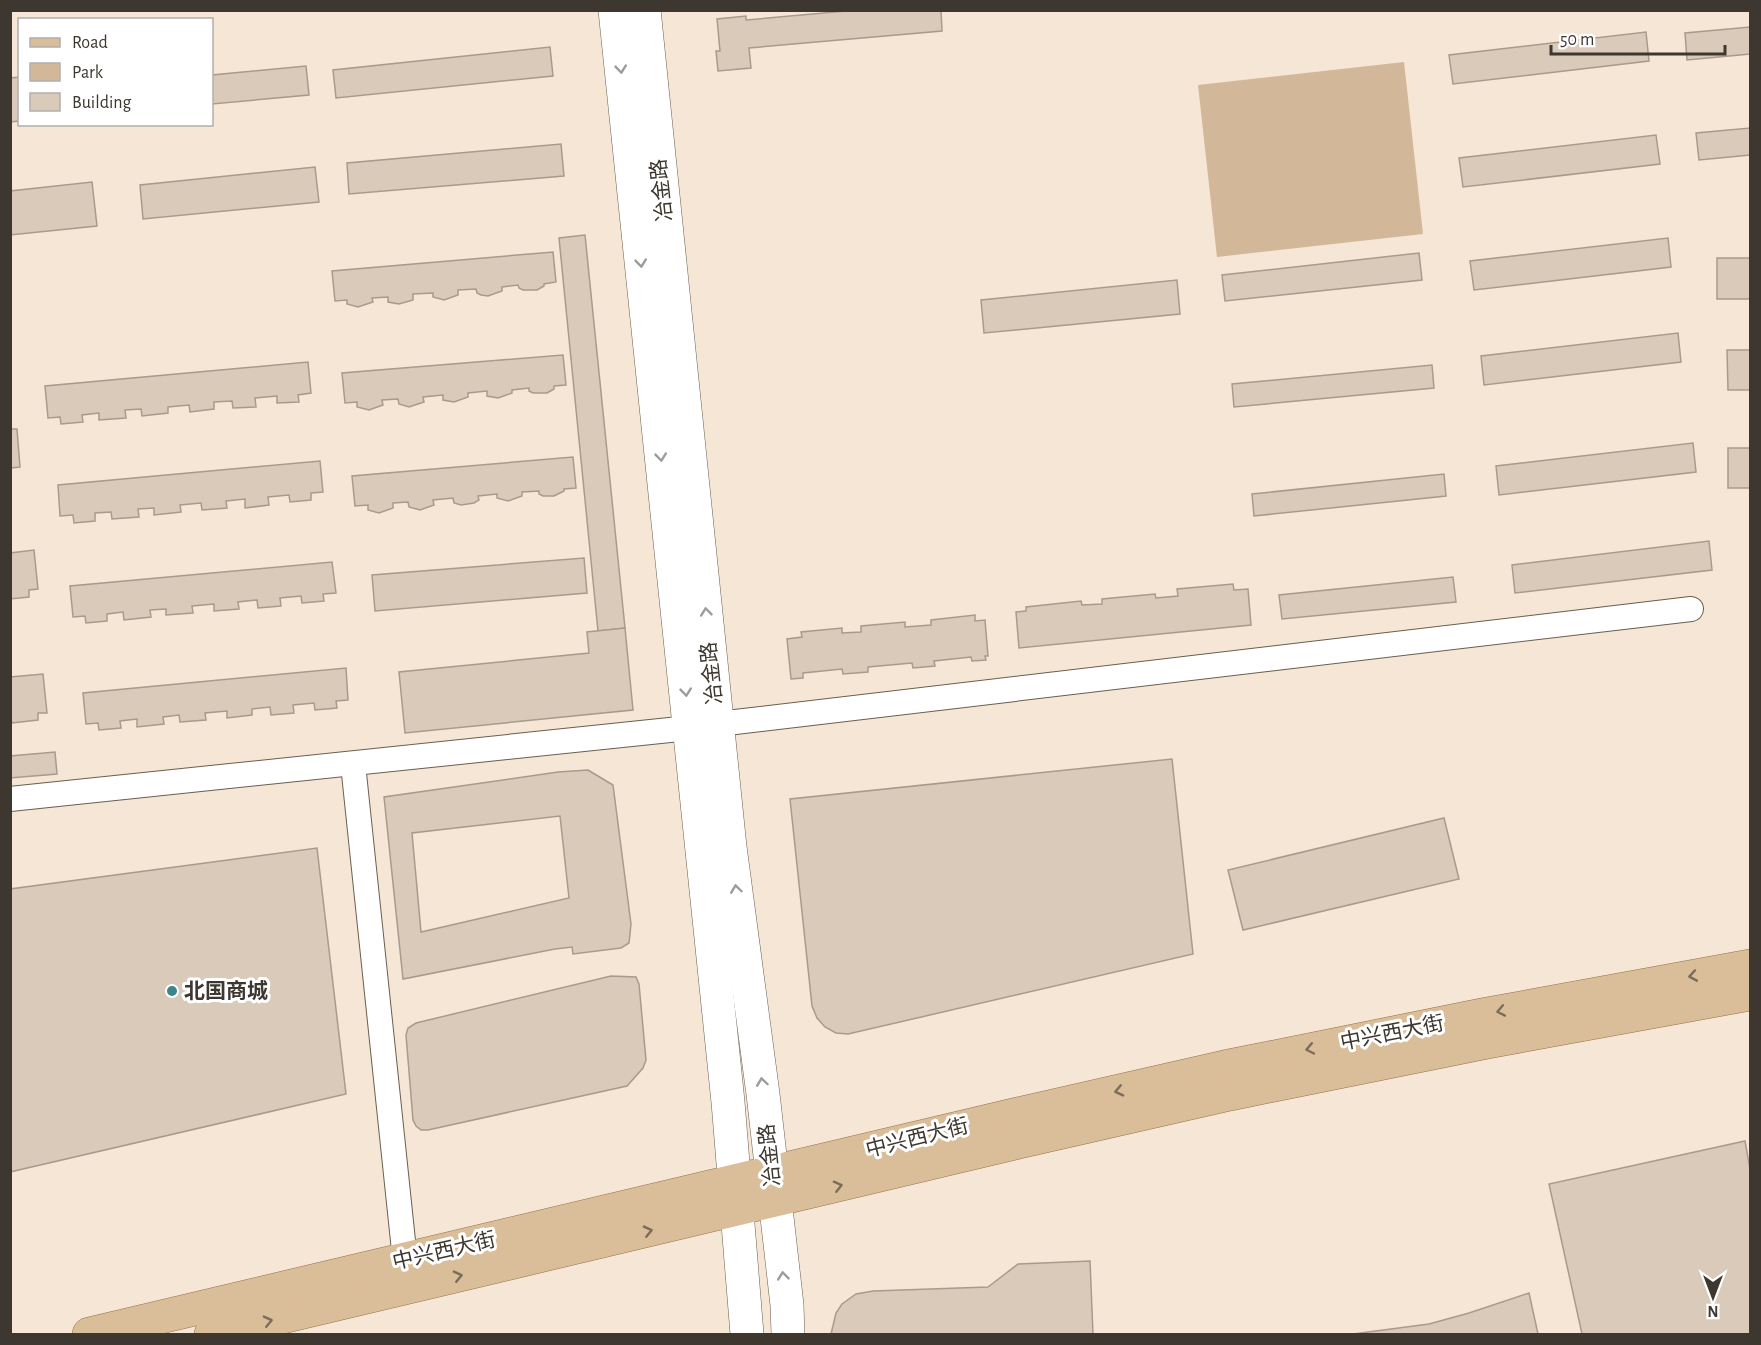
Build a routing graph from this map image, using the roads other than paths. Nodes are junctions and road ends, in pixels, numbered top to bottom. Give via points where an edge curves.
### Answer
1 (615, 10) edge
2 (644, 10) edge
3 (1691, 609) dead end
4 (704, 726) junction
5 (353, 764) junction
6 (10, 799) edge
7 (1750, 966) edge
8 (1750, 994) edge
9 (774, 1187) junction
10 (736, 1196) junction
11 (405, 1260) junction
12 (89, 1335) edge
13 (212, 1335) edge
14 (747, 1335) edge
15 (788, 1335) edge

1 -> 4 street, 冶金路
4 -> 2 street, 冶金路
3 - 4 street
4 - 5 street
9 -> 4 street, 冶金路 via 730,847
4 - 10 street, 冶金路
5 - 6 street
5 - 11 street
7 -> 9 main road, 中兴西大街 via 1330,1045 1012,1115
9 -> 8 main road, 中兴西大街 via 1019,1142 1487,1042
9 - 10 main road, 中兴西大街
15 -> 9 street, 冶金路
10 - 11 main road, 中兴西大街
13 -> 10 main road, 中兴西大街
10 - 14 street, 冶金路
11 - 12 main road, 中兴西大街

